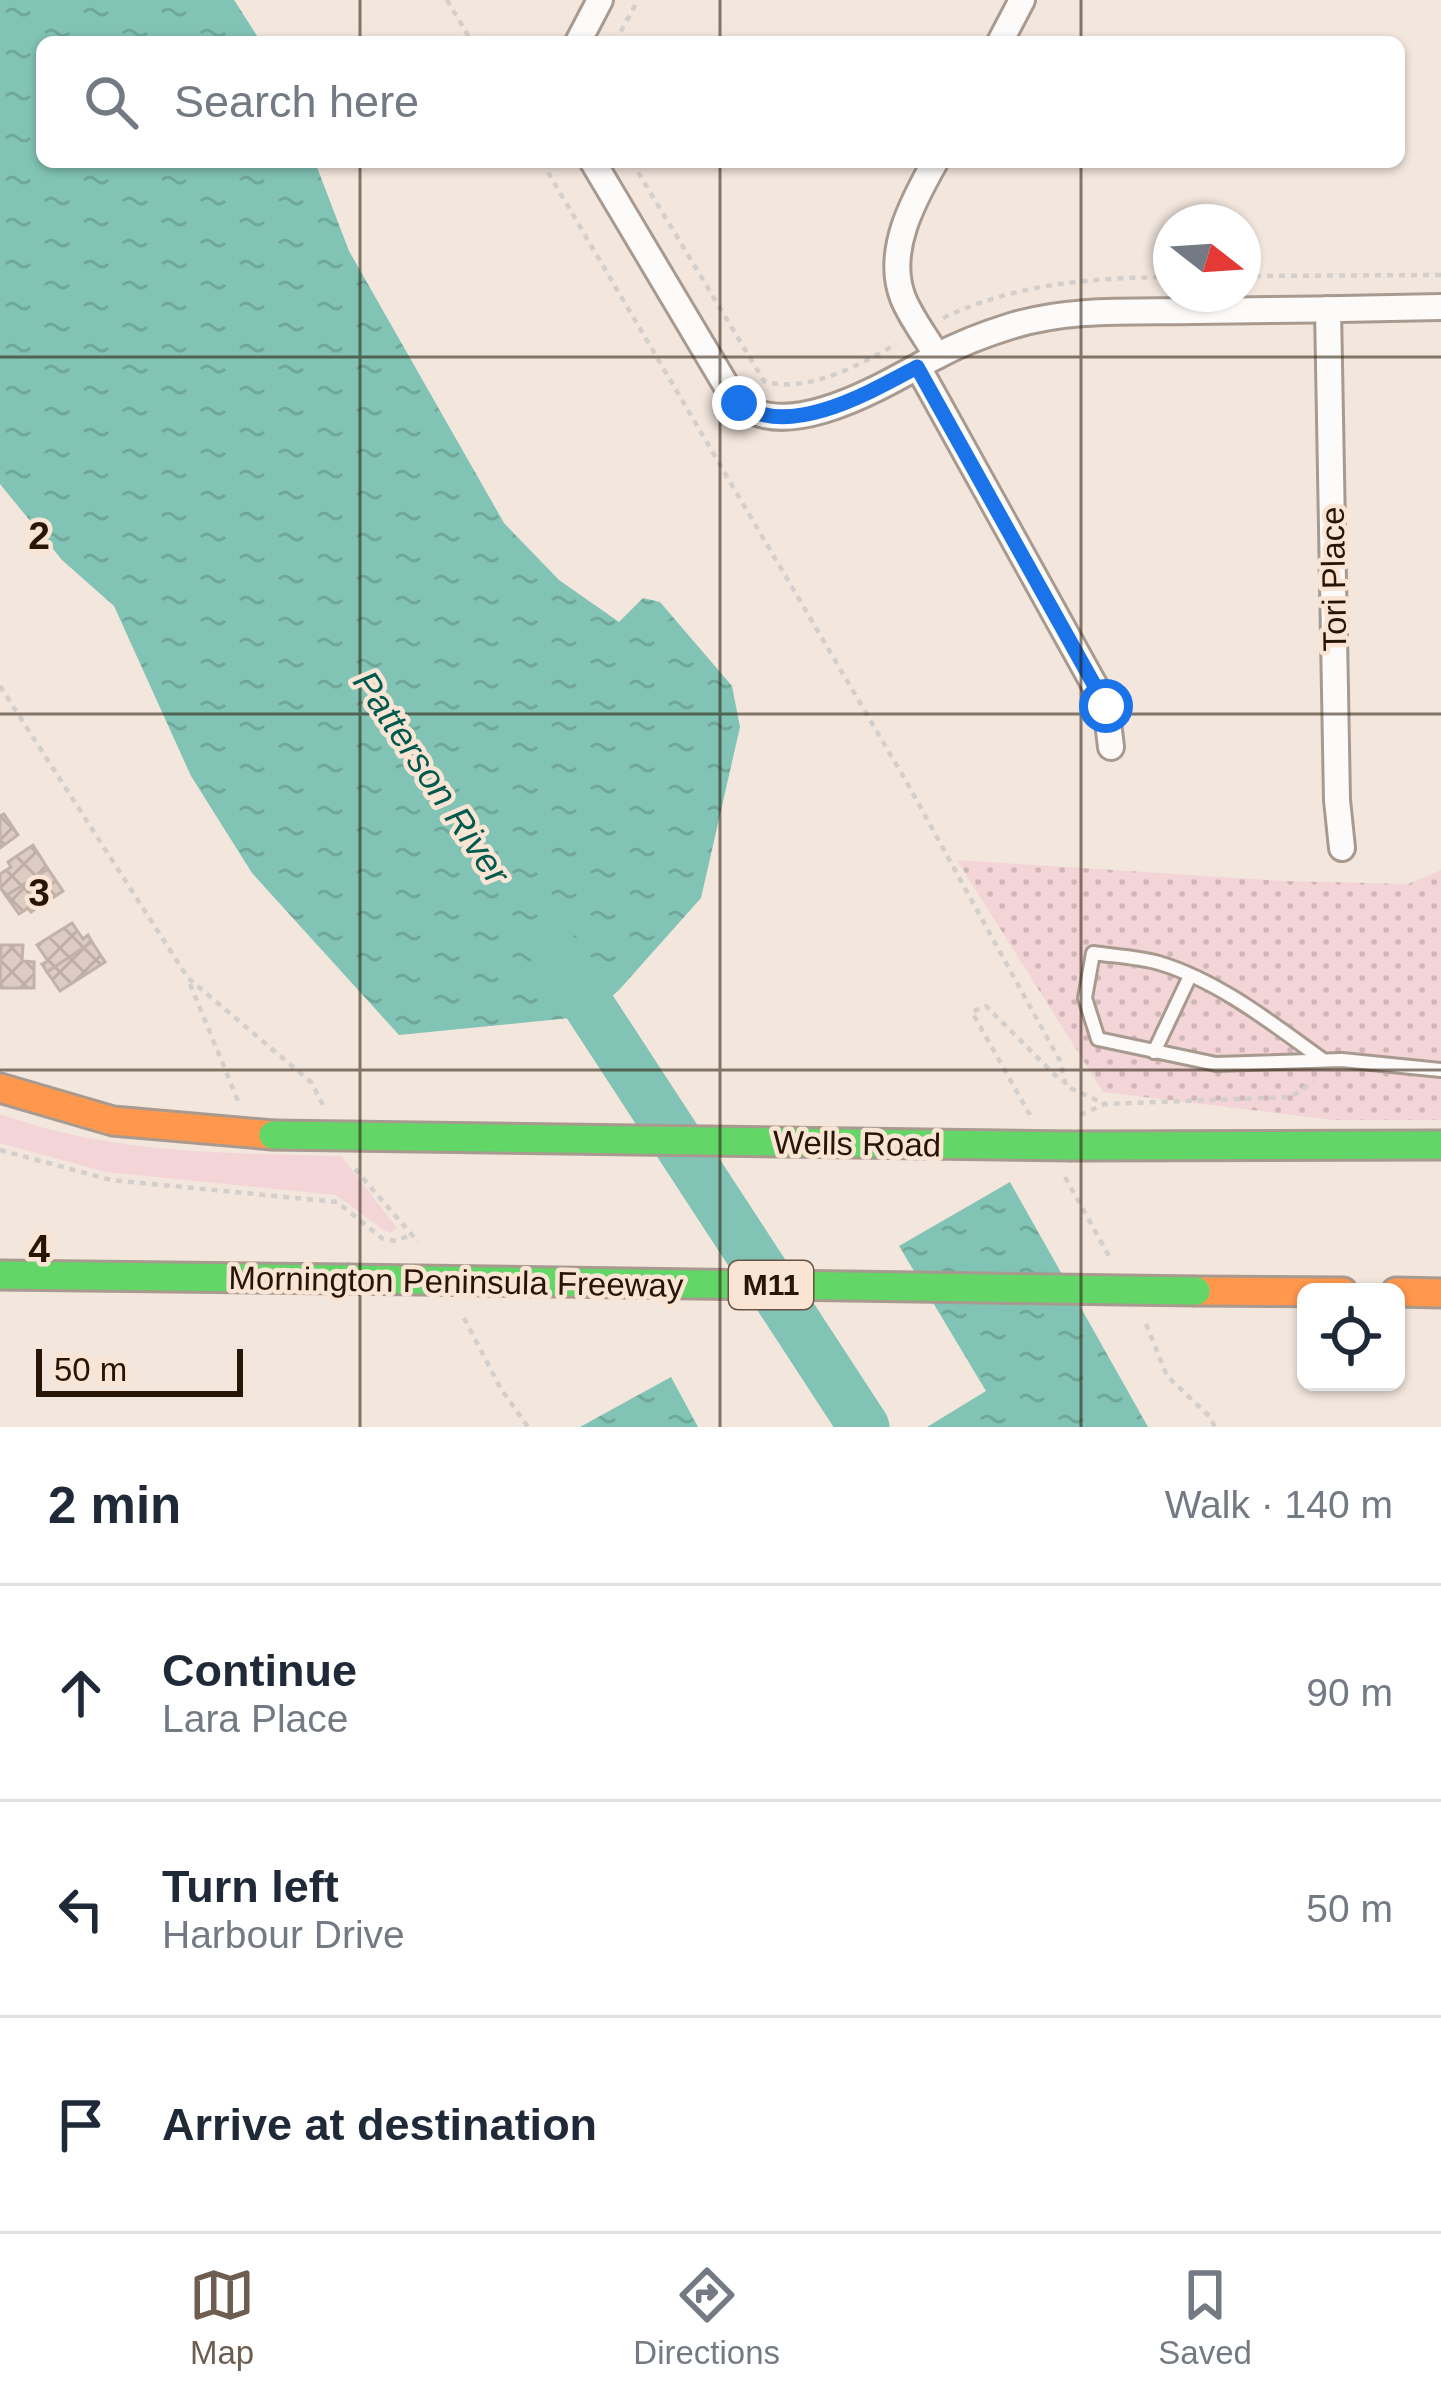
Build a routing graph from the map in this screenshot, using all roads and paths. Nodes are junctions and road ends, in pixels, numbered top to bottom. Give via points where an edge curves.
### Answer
1 (447, 0) edge
2 (600, 0) edge
3 (638, 0) edge
4 (1022, 0) edge
5 (468, 36) edge
6 (581, 36) edge
7 (619, 36) edge
8 (1003, 36) edge
9 (546, 168) edge
10 (597, 168) edge
11 (636, 168) edge
12 (931, 168) edge
13 (1441, 274) edge
14 (1261, 276) edge
15 (1441, 307) edge
16 (1328, 309) junction
17 (906, 338) dead end
18 (927, 362) junction
19 (0, 686) edge
20 (1111, 747) dead end
21 (1342, 848) dead end
22 (1190, 976) junction
23 (188, 978) junction
24 (1154, 1052) junction
25 (1322, 1060) junction
26 (1342, 1060) junction
27 (1441, 1070) edge
28 (311, 1082) dead end
29 (1066, 1086) junction
30 (0, 1088) edge
31 (1105, 1104) junction
32 (241, 1106) dead end
33 (1030, 1115) dead end
34 (1077, 1116) dead end
35 (1441, 1145) edge
36 (0, 1150) edge
37 (1064, 1176) dead end
38 (410, 1234) dead end
39 (1110, 1259) dead end
40 (0, 1275) edge
41 (1297, 1292) edge
42 (1405, 1292) edge
43 (1441, 1293) edge
44 (1145, 1321) dead end
45 (1215, 1427) edge

1 - 5 path
2 - 6 street
3 - 7 path
4 - 8 street
9 - 29 path via 906,781 1060,1061
10 - 18 street via 746,409 775,415 836,406
11 - 17 path via 764,381 843,371
12 - 18 street via 896,268
13 - 14 path
15 - 16 street
16 - 18 street via 1058,317 1013,325
16 - 21 street, Tori Place
18 - 20 street via 1106,706
19 - 23 path
22 - 24 lane
22 - 24 lane via 1093,952 1085,998 1098,1039
22 - 25 lane
23 - 28 path
23 - 32 path
24 - 25 lane via 1216,1064
25 - 26 lane
26 - 27 lane
26 - 31 path via 1290,1097
29 - 31 path
29 - 33 path via 986,1006 972,1012
30 - 35 main road, Wells Road, bridge via 113,1121 273,1136
31 - 34 path
36 - 38 path via 111,1180 337,1202 382,1239
37 - 39 path
40 - 41 main road, Mornington Peninsula Freeway / M11, bridge
42 - 43 main road
44 - 45 path via 1167,1376

